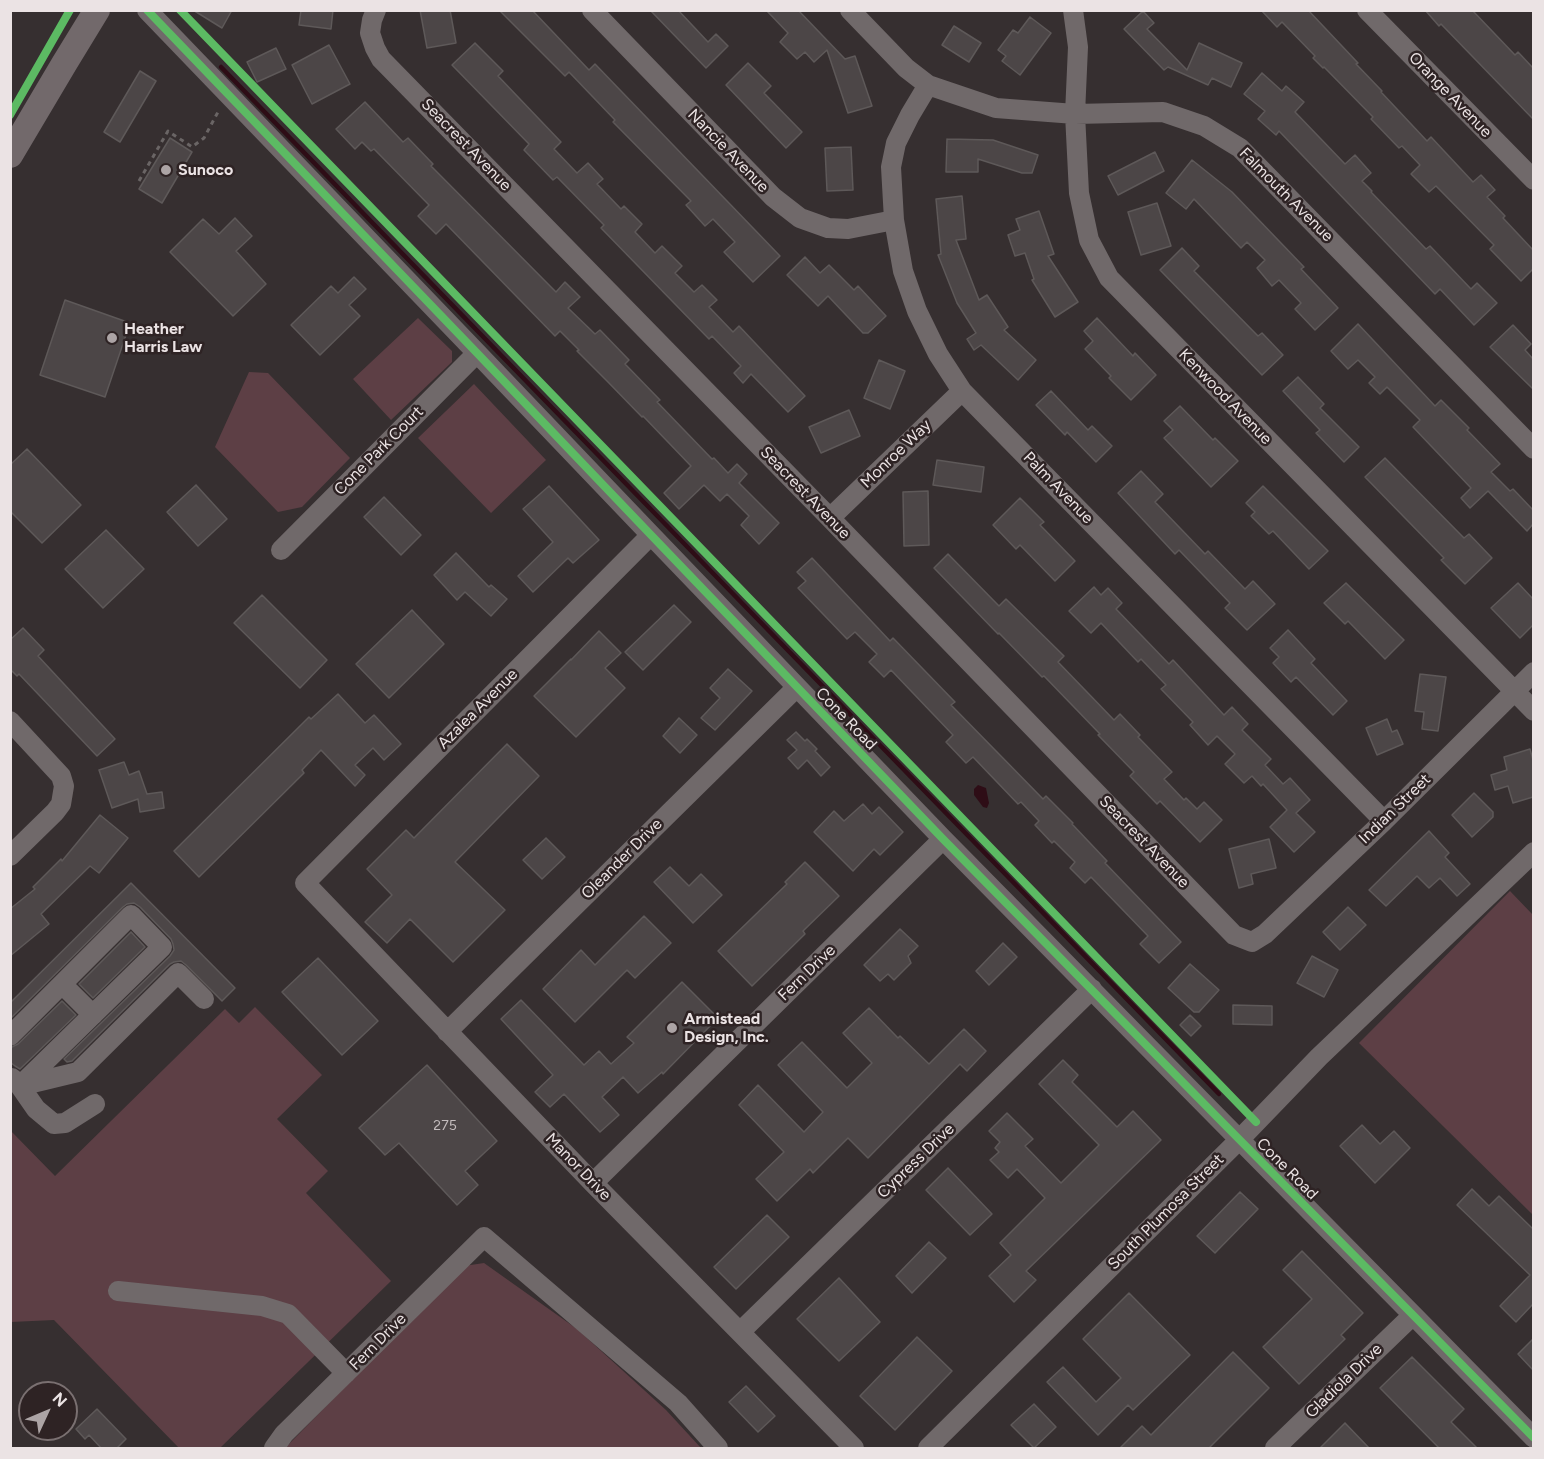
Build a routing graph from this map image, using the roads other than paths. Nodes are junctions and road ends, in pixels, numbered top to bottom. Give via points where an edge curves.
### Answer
1 (97, 10) edge
2 (147, 10) edge
3 (376, 10) edge
4 (592, 10) edge
5 (849, 10) edge
6 (1073, 10) edge
7 (1367, 10) edge
8 (928, 85) junction
9 (1075, 114) junction
10 (10, 155) edge
11 (1533, 180) edge
12 (894, 220) junction
13 (477, 353) junction
14 (962, 391) junction
15 (1533, 449) edge
16 (830, 518) junction
17 (651, 536) junction
18 (281, 550) dead end
19 (1533, 672) edge
20 (797, 687) junction
21 (1514, 691) junction
22 (1533, 711) edge
23 (10, 721) edge
24 (1384, 820) junction
25 (943, 839) junction
26 (1533, 852) edge
27 (10, 856) edge
28 (305, 883) joint
29 (1252, 942) joint
30 (62, 984) junction
31 (1092, 989) junction
32 (204, 999) dead end
33 (93, 1015) junction
34 (447, 1032) junction
35 (10, 1036) edge
36 (15, 1081) edge
37 (95, 1104) dead end
38 (1239, 1140) junction
39 (593, 1183) junction
40 (118, 1291) dead end
41 (1413, 1314) junction
42 (740, 1332) junction
43 (346, 1372) junction
44 (1533, 1438) edge
45 (274, 1449) edge
46 (718, 1449) edge
47 (854, 1449) edge
48 (928, 1449) edge
49 (1275, 1449) edge

1 - 10 main road
2 - 13 street, Cone Road
3 - 16 street, Seacrest Avenue via 370,33 381,59
4 - 12 street, Nancie Avenue via 773,197 800,218 828,228 848,229
5 - 8 street, Falmouth Avenue
6 - 9 street, Kenwood Avenue via 1078,47
7 - 11 street, Orange Avenue
8 - 9 street, Falmouth Avenue via 996,108
8 - 12 street, Palm Avenue via 896,142 891,167
9 - 15 street, Falmouth Avenue via 1163,112 1204,126 1240,148
9 - 21 street, Kenwood Avenue via 1079,193 1089,240 1109,278
12 - 14 street, Palm Avenue via 903,271 917,311
13 - 17 street, Cone Road
13 - 18 street, Cone Park Court
14 - 16 street, Monroe Way
14 - 24 street, Palm Avenue
16 - 29 street, Seacrest Avenue via 1234,935
17 - 20 street, Cone Road
17 - 28 street, Azalea Avenue
19 - 21 street, Indian Street
20 - 25 street, Cone Road
20 - 34 street, Oleander Drive
21 - 22 street, Kenwood Avenue
21 - 24 street, Indian Street
23 - 27 street via 61,776 64,786 61,804 55,812
24 - 29 street, Indian Street
25 - 31 street, Cone Road
25 - 39 street, Fern Drive
26 - 38 street, South Plumosa Street via 1319,1057
28 - 34 street, Manor Drive
30 - 33 street
30 - 33 street via 131,915 162,947
30 - 35 street
31 - 38 street, Cone Road
31 - 42 street, Cypress Drive
32 - 36 street via 178,973 78,1072
33 - 36 street
34 - 39 street, Manor Drive
36 - 37 street via 36,1109 54,1124 65,1123
38 - 41 street, Cone Road
38 - 48 street, South Plumosa Street
39 - 42 street, Manor Drive
40 - 43 street via 262,1306 288,1314
41 - 44 street, Cone Road
41 - 49 street, Gladiola Drive
42 - 47 street, Manor Drive
43 - 45 street, Fern Drive
43 - 46 street, Fern Drive via 483,1237 678,1403

